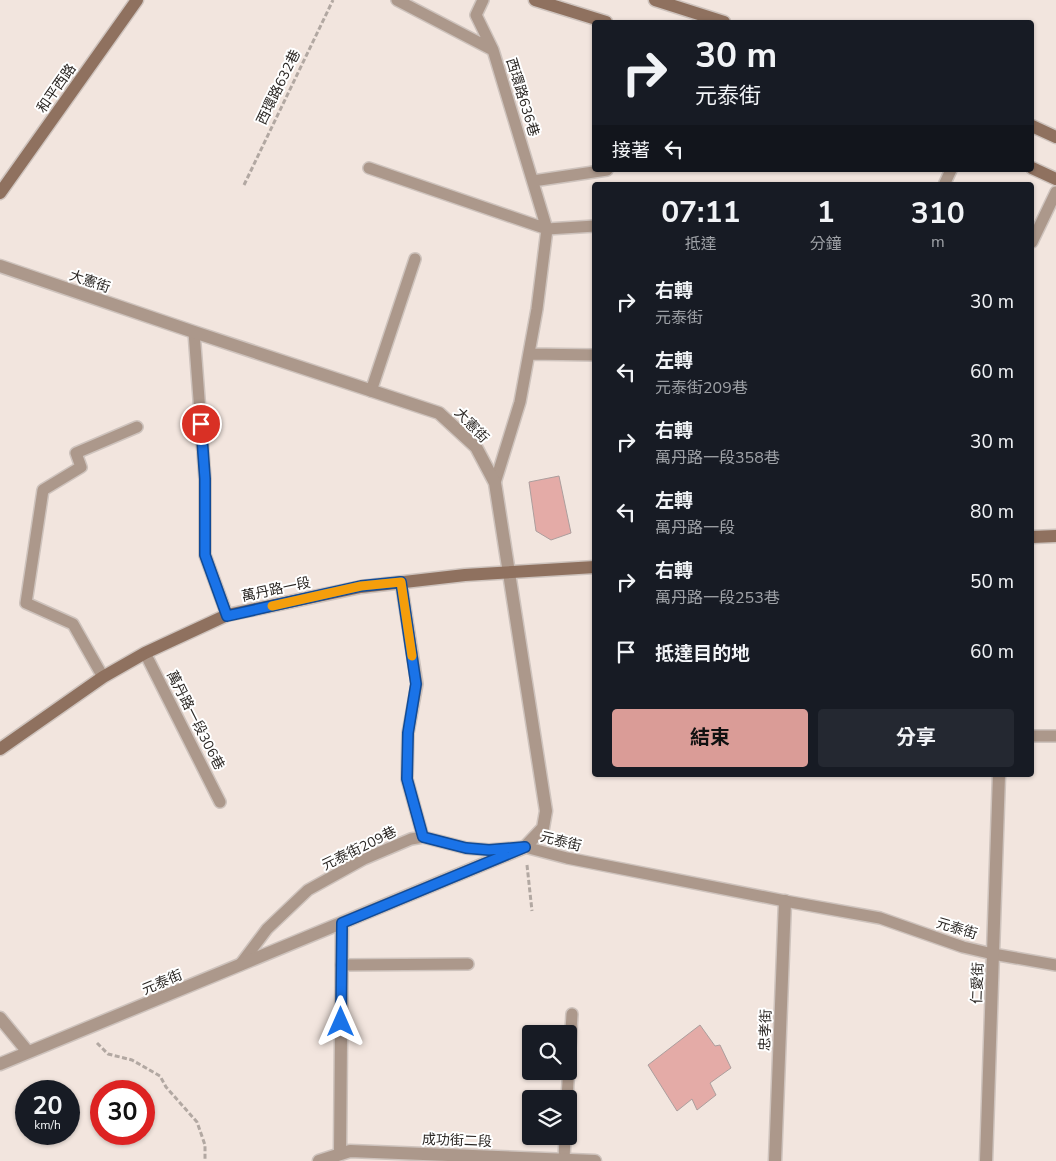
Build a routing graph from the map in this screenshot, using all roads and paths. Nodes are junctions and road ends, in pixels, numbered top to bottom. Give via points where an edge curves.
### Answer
1 (137, 0) edge
2 (332, 0) edge
3 (397, 0) edge
4 (483, 0) edge
5 (535, 0) edge
6 (655, 0) edge
7 (600, 20) edge
8 (718, 20) edge
9 (493, 50) junction
10 (1034, 127) edge
11 (1056, 137) edge
12 (369, 168) dead end
13 (1034, 169) edge
14 (594, 172) edge
15 (1056, 179) edge
16 (533, 181) junction
17 (244, 185) dead end
18 (1056, 192) edge
19 (0, 193) edge
20 (592, 226) edge
21 (548, 229) junction
22 (1034, 238) edge
23 (415, 259) dead end
24 (0, 266) edge
25 (194, 332) junction
26 (529, 354) junction
27 (592, 355) edge
28 (371, 391) junction
29 (137, 427) dead end
30 (495, 483) junction
31 (1056, 536) edge
32 (1034, 537) edge
33 (592, 567) edge
34 (508, 572) junction
35 (401, 582) junction
36 (227, 616) junction
37 (145, 653) junction
38 (103, 677) junction
39 (1034, 736) edge
40 (1056, 736) edge
41 (0, 749) edge
42 (999, 777) edge
43 (220, 802) dead end
44 (423, 837) junction
45 (525, 847) junction
46 (785, 901) junction
47 (532, 911) dead end
48 (342, 923) junction
49 (993, 954) junction
50 (468, 964) dead end
51 (341, 965) junction
52 (1056, 965) edge
53 (240, 966) junction
54 (572, 1014) dead end
55 (0, 1018) edge
56 (91, 1028) junction
57 (28, 1052) junction
58 (0, 1064) edge
59 (568, 1090) edge
60 (565, 1145) edge
61 (346, 1155) edge
62 (564, 1160) edge
63 (205, 1161) edge
64 (319, 1161) edge
65 (595, 1161) edge
66 (775, 1161) edge
67 (986, 1161) edge

1 - 19 main road, 和平西路
2 - 17 path, 西環路632巷
3 - 9 lane, 西環路636巷
4 - 9 lane via 476,15
5 - 7 main road
6 - 8 main road
9 - 16 lane, 西環路636巷
10 - 11 main road
12 - 21 lane
13 - 15 main road
14 - 16 lane
16 - 21 lane, 西環路636巷
18 - 22 lane
20 - 21 lane
21 - 26 lane, 西環路636巷
23 - 28 lane
24 - 25 street, 大憲街
25 - 28 street, 大憲街
25 - 36 lane via 205,479 205,555
26 - 27 lane
26 - 30 lane, 西環路636巷 via 520,402
28 - 30 street, 大憲街 via 439,413 476,446
29 - 38 lane via 76,453 81,467 44,490 26,603 73,624
30 - 34 street, 大憲街
31 - 32 main road
33 - 34 main road, 萬丹路一段
34 - 35 main road, 萬丹路一段
34 - 45 street, 大憲街 via 546,811 543,828
35 - 36 main road, 萬丹路一段 via 361,586
35 - 44 lane via 416,684 408,733 407,779
36 - 37 main road, 萬丹路一段
37 - 38 main road, 萬丹路一段
37 - 43 lane, 萬丹路一段306巷
38 - 41 main road, 萬丹路一段
39 - 40 lane
42 - 49 street, 仁愛街
44 - 45 lane via 466,848
44 - 53 lane, 元泰街209巷 via 364,859 308,890 267,929
45 - 46 lane, 元泰街
45 - 47 path
45 - 48 street, 元泰街
46 - 49 lane, 元泰街 via 880,918
46 - 66 street, 忠孝街
48 - 51 street
48 - 53 street, 元泰街
49 - 52 lane, 元泰街
49 - 67 street, 仁愛街
50 - 51 lane
51 - 61 street
53 - 56 street, 元泰街
54 - 59 lane
55 - 57 street
56 - 57 street, 元泰街
56 - 63 path via 98,1044 108,1054 132,1060 160,1076 197,1122 205,1145
57 - 58 street, 元泰街
60 - 62 lane
61 - 62 street, 成功街二段
61 - 64 street, 成功街二段
62 - 65 street, 成功街二段

